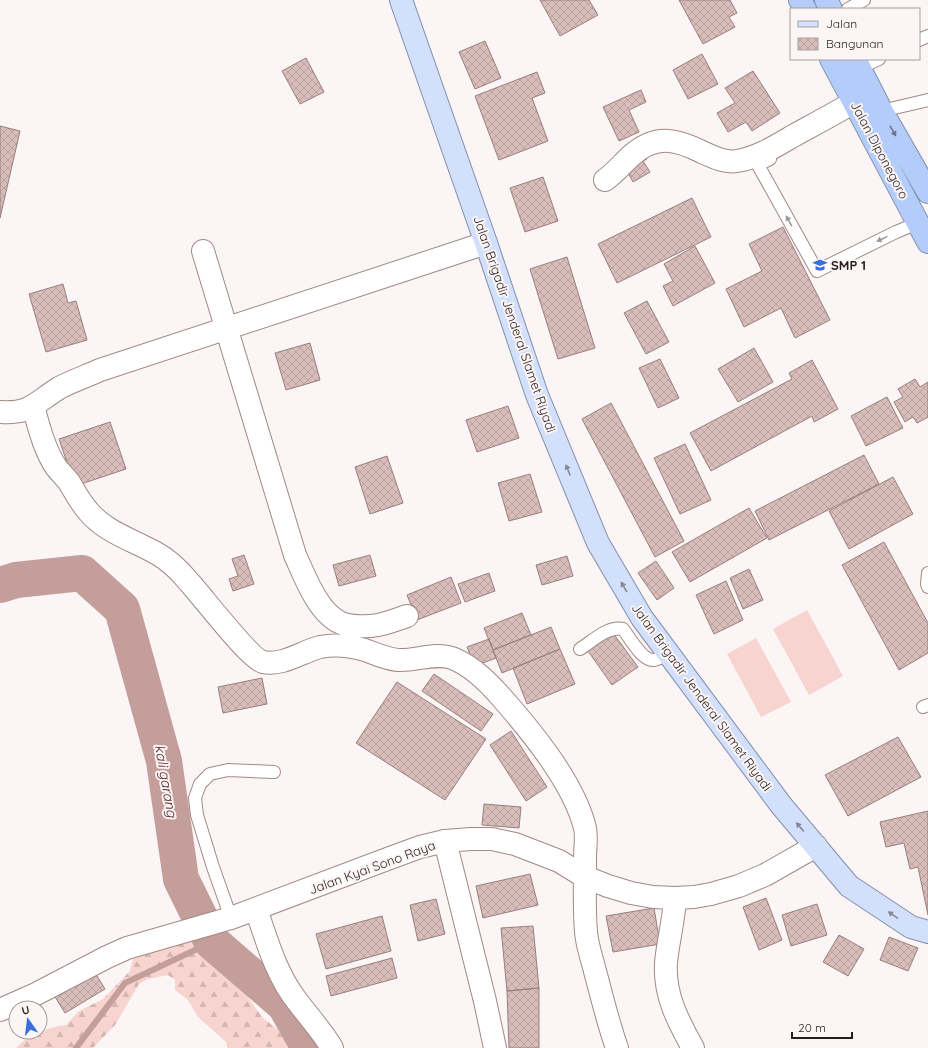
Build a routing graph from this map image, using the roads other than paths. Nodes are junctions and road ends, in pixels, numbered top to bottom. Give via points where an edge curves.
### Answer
1 (401, 0) edge
2 (864, 0) edge
3 (850, 8) edge
4 (874, 60) edge
5 (846, 66) edge
6 (928, 100) edge
7 (864, 111) junction
8 (605, 180) dead end
9 (928, 192) edge
10 (923, 220) edge
11 (928, 242) edge
12 (486, 243) junction
13 (203, 251) dead end
14 (226, 329) junction
15 (34, 406) junction
16 (2, 414) edge
17 (928, 573) edge
18 (928, 587) edge
19 (408, 616) dead end
20 (580, 650) dead end
21 (668, 653) junction
22 (274, 772) dead end
23 (446, 841) junction
24 (816, 846) junction
25 (585, 877) junction
26 (675, 898) junction
27 (256, 909) junction
28 (221, 921) junction
29 (928, 932) edge
30 (0, 1010) edge
31 (332, 1048) edge
32 (495, 1048) edge
33 (617, 1048) edge
34 (693, 1048) edge

1 - 12 main road, Jalan Brigadir Jenderal Slamet Riyadi
2 - 3 lane
4 - 5 lane
5 - 7 highway, Jalan Diponegoro
6 - 7 lane
7 - 8 street via 737,161 723,161 688,145 663,140 632,154
7 -> 9 highway, Jalan Diponegoro
7 - 10 highway, Jalan Diponegoro
10 -> 7 lane via 817,271 758,165
10 - 11 highway, Jalan Diponegoro
12 - 14 street
21 -> 12 main road, Jalan Brigadir Jenderal Slamet Riyadi via 642,618 598,543 537,395
13 - 14 street
14 - 15 street via 100,370 60,388
14 - 19 street via 295,555 316,598 325,610 342,623 378,625
15 - 16 street via 21,412
15 - 25 street via 41,437 55,466 90,513 119,535 158,554 173,565 249,652 260,661 272,663 335,645 349,646 384,658 399,660 449,657 477,674 506,702 543,749 569,788 585,830
17 - 18 lane
20 - 21 lane via 616,628 623,629 647,658 653,660
24 -> 21 main road, Jalan Brigadir Jenderal Slamet Riyadi via 781,805
22 - 28 lane via 228,770 210,774 200,784 195,798 197,815 213,867
23 - 25 street, Jalan Kyai Sono Raya via 492,839 515,844 559,861
23 - 27 street, Jalan Kyai Sono Raya via 397,855
23 - 32 street
24 - 26 street, Jalan Kyai Sono Raya via 739,886 711,894
29 -> 24 main road, Jalan Brigadir Jenderal Slamet Riyadi via 911,927 849,886
25 - 26 street, Jalan Kyai Sono Raya via 631,893
25 - 33 street via 586,934 608,1023
26 - 34 street via 666,978 669,997
27 - 28 street, Jalan Kyai Sono Raya
27 - 31 street via 282,977 296,1001
28 - 30 street, Jalan Kyai Sono Raya via 144,942 107,957

